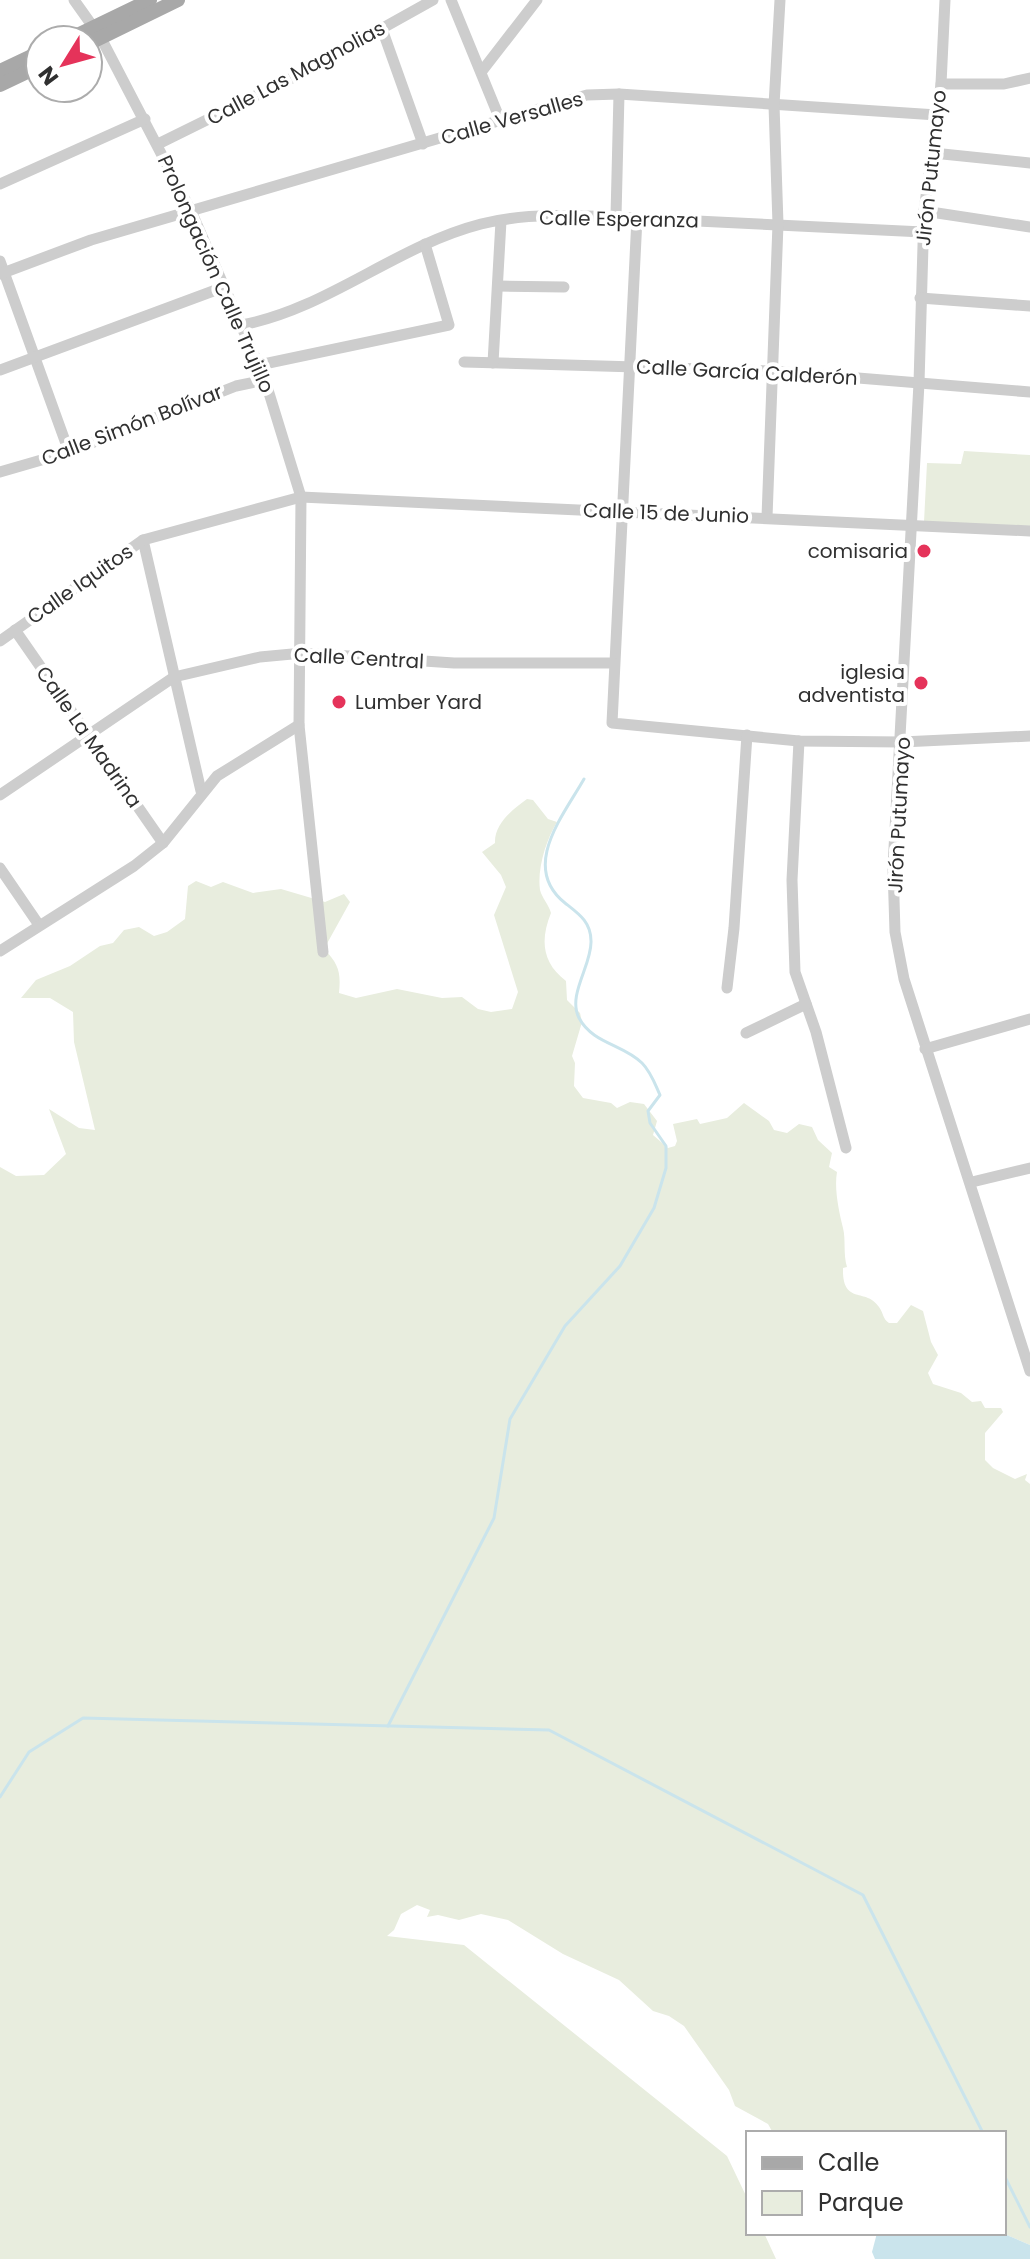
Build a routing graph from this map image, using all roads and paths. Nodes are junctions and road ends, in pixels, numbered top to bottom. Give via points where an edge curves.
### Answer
1 (74, 0) edge
2 (150, 0) edge
3 (178, 0) edge
4 (433, 0) edge
5 (451, 0) edge
6 (537, 0) edge
7 (780, 0) edge
8 (945, 0) edge
9 (87, 24) edge
10 (382, 29) junction
11 (104, 30) edge
12 (104, 33) edge
13 (104, 53) edge
14 (24, 60) edge
15 (0, 71) edge
16 (482, 71) junction
17 (24, 74) edge
18 (1030, 78) edge
19 (941, 84) junction
20 (0, 85) edge
21 (619, 94) junction
22 (774, 105) junction
23 (937, 115) junction
24 (145, 119) junction
25 (501, 122) junction
26 (158, 144) junction
27 (423, 144) junction
28 (933, 153) junction
29 (1030, 163) edge
30 (0, 184) edge
31 (191, 211) junction
32 (924, 211) junction
33 (616, 216) junction
34 (637, 218) junction
35 (501, 221) junction
36 (778, 224) junction
37 (1030, 227) edge
38 (923, 232) junction
39 (425, 244) junction
40 (1, 269) edge
41 (499, 286) junction
42 (224, 287) junction
43 (564, 287) dead end
44 (920, 298) junction
45 (1030, 306) edge
46 (242, 325) junction
47 (33, 357) junction
48 (464, 362) dead end
49 (493, 363) junction
50 (628, 364) junction
51 (259, 365) junction
52 (0, 370) edge
53 (772, 371) junction
54 (265, 380) junction
55 (919, 383) junction
56 (1030, 392) edge
57 (69, 452) junction
58 (0, 472) edge
59 (301, 497) junction
60 (621, 511) junction
61 (767, 517) junction
62 (912, 528) junction
63 (1030, 531) edge
64 (143, 540) junction
65 (15, 630) junction
66 (0, 641) edge
67 (303, 653) junction
68 (613, 663) junction
69 (174, 677) junction
70 (299, 725) junction
71 (87, 735) junction
72 (747, 735) junction
73 (1030, 736) edge
74 (799, 741) junction
75 (902, 742) junction
76 (201, 791) junction
77 (0, 795) edge
78 (163, 843) junction
79 (0, 868) edge
80 (39, 925) junction
81 (0, 951) edge
82 (323, 952) dead end
83 (727, 988) dead end
84 (806, 1004) junction
85 (1030, 1019) edge
86 (746, 1033) dead end
87 (925, 1049) junction
88 (846, 1148) dead end
89 (1030, 1168) edge
90 (972, 1182) junction
91 (1030, 1371) edge

1 - 9 street, Prolongación Calle Trujillo
2 - 11 main road
3 - 12 main road
4 - 10 street, Calle Las Magnolias
5 - 16 street
6 - 16 street
7 - 22 street
8 - 19 street, Jirón Putumayo
10 - 26 street, Calle Las Magnolias
10 - 27 street
13 - 24 street, Prolongación Calle Trujillo
14 - 15 main road
16 - 25 street
17 - 20 main road
18 - 19 street via 1004,84
19 - 23 street, Jirón Putumayo
21 - 22 street, Calle Versalles
21 - 25 street, Calle Versalles via 587,95
21 - 33 street
22 - 23 street, Calle Versalles
22 - 36 street
23 - 28 street, Jirón Putumayo
24 - 26 street, Prolongación Calle Trujillo
24 - 30 street
25 - 27 street, Calle Versalles
26 - 31 street, Prolongación Calle Trujillo
27 - 31 street, Calle Versalles
28 - 29 street
28 - 32 street, Jirón Putumayo
31 - 40 street, Calle Versalles
31 - 42 street, Prolongación Calle Trujillo
32 - 37 street
32 - 38 street, Jirón Putumayo
33 - 34 street, Calle Esperanza
33 - 35 street, Calle Esperanza
34 - 36 street, Calle Esperanza
34 - 50 street
35 - 39 street, Calle Esperanza
35 - 41 street
36 - 38 street, Calle Esperanza
36 - 53 street
38 - 44 street, Jirón Putumayo
39 - 46 street, Calle Esperanza via 275,319
39 - 51 street via 449,325
40 - 47 street
41 - 43 street
41 - 49 street
42 - 46 street, Prolongación Calle Trujillo
42 - 47 street
44 - 45 street
44 - 55 street, Jirón Putumayo
46 - 51 street, Prolongación Calle Trujillo
47 - 52 street
47 - 57 street
48 - 49 street, Calle García Calderón
49 - 50 street, Calle García Calderón
50 - 53 street, Calle García Calderón
50 - 60 street
51 - 54 street, Prolongación Calle Trujillo
53 - 55 street, Calle García Calderón
53 - 61 street
54 - 57 street, Calle Simón Bolívar via 236,386
54 - 59 street, Prolongación Calle Trujillo
55 - 56 street, Calle García Calderón
55 - 62 street, Jirón Putumayo
57 - 58 street, Calle Simón Bolívar
59 - 60 street, Calle 15 de Junio
59 - 64 street, Calle Iquitos
59 - 67 street, Prolongación Calle Trujillo
60 - 61 street, Calle 15 de Junio
60 - 68 street
61 - 62 street, Calle 15 de Junio
62 - 63 street, Calle 15 de Junio
62 - 75 street, Jirón Putumayo
64 - 65 street, Calle Iquitos
64 - 69 street
65 - 66 street, Calle Iquitos
65 - 71 street, Calle La Madrina
67 - 68 street, Calle Central via 454,663
67 - 69 street, Calle Central
67 - 70 street, Prolongación Calle Trujillo
68 - 72 street via 612,723
69 - 71 street, Calle Central
69 - 76 street
70 - 76 street
70 - 82 street, Prolongación Calle Trujillo
71 - 77 street, Calle Central
71 - 78 street, Calle La Madrina
72 - 74 street
72 - 83 street
73 - 75 street
74 - 75 street
74 - 84 street via 792,880 795,972
75 - 87 street, Jirón Putumayo via 893,867 895,932
76 - 78 street
78 - 80 street
79 - 80 street
80 - 81 street
84 - 86 street
84 - 88 street
85 - 87 street
87 - 90 street, Jirón Putumayo
89 - 90 street
90 - 91 street, Jirón Putumayo

